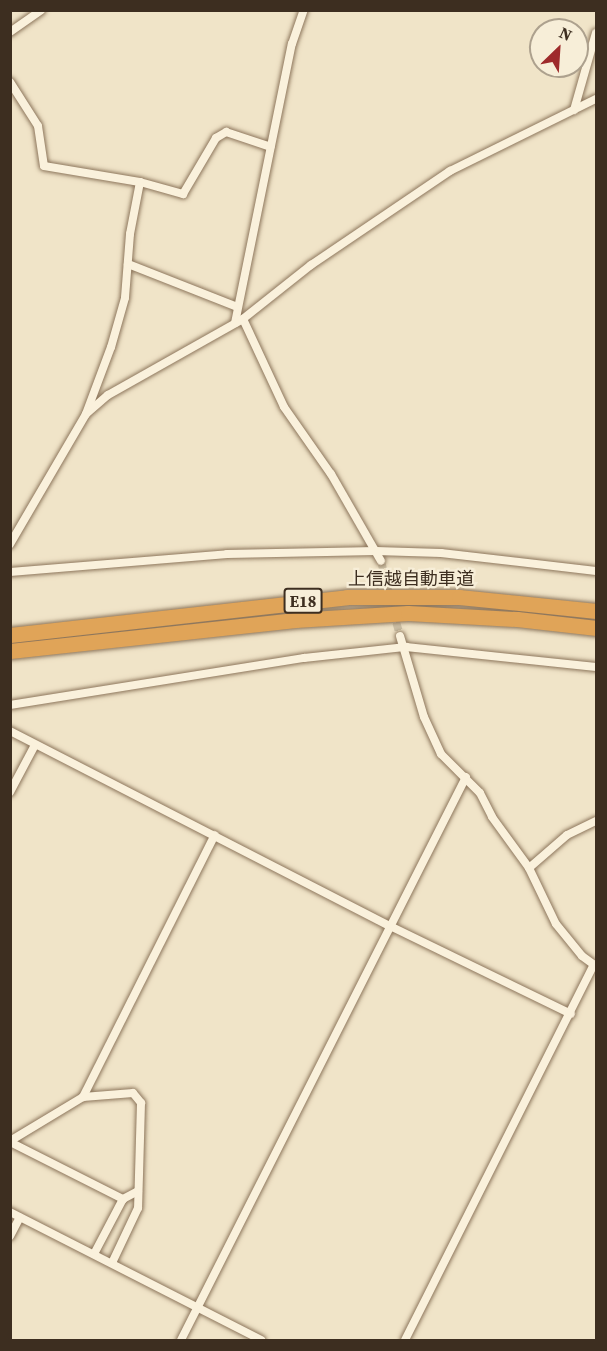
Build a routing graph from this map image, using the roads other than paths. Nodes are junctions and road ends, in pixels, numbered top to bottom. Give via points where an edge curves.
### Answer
1 (41, 10) edge
2 (297, 10) edge
3 (304, 10) edge
4 (299, 22) junction
5 (10, 32) edge
6 (597, 33) edge
7 (10, 82) edge
8 (597, 99) edge
9 (574, 110) junction
10 (271, 147) junction
11 (140, 182) junction
12 (128, 264) junction
13 (237, 307) junction
14 (239, 321) junction
15 (86, 414) junction
16 (10, 544) edge
17 (376, 550) junction
18 (381, 561) tunnel mouth
19 (597, 571) edge
20 (10, 572) edge
21 (597, 611) edge
22 (597, 628) edge
23 (10, 634) edge
24 (400, 636) tunnel mouth
25 (406, 647) junction
26 (10, 651) edge
27 (597, 667) edge
28 (10, 705) edge
29 (10, 731) edge
30 (35, 745) junction
31 (466, 777) junction
32 (10, 792) edge
33 (597, 821) edge
34 (215, 835) junction
35 (529, 868) junction
36 (390, 926) junction
37 (596, 965) edge
38 (571, 1014) junction
39 (83, 1097) junction
40 (10, 1142) edge
41 (138, 1191) junction
42 (123, 1199) junction
43 (10, 1212) edge
44 (20, 1217) junction
45 (10, 1236) edge
46 (94, 1254) junction
47 (112, 1263) junction
48 (197, 1308) junction
49 (181, 1341) edge
50 (261, 1341) edge
51 (405, 1341) edge

1 - 5 street
2 - 4 street
3 - 4 street
4 - 10 street
6 - 9 street
7 - 11 street via 39,126 44,166
8 - 9 street
9 - 14 street via 450,171 311,265
10 - 11 street via 226,132 216,138 183,194
10 - 13 street
11 - 12 street
12 - 13 street
12 - 15 street via 125,298
13 - 14 street
14 - 15 street via 108,395
14 - 17 street via 284,407
15 - 16 street
17 - 18 street
17 - 19 street via 453,554
17 - 20 street via 227,554
21 - 23 highway, 上信越自動車道 / E18 via 459,597 347,597
22 - 26 highway, 上信越自動車道 / E18 via 408,613 283,621
24 - 25 street
25 - 27 street
25 - 28 street via 303,658
25 - 31 street via 424,717 441,754
29 - 30 street
30 - 32 street
30 - 34 street
31 - 35 street
31 - 36 street
33 - 35 street via 567,835
34 - 36 street
34 - 39 street
35 - 37 street via 556,924 569,942
36 - 38 street
36 - 48 street
37 - 38 street
38 - 51 street
39 - 40 street
39 - 41 street via 133,1093 141,1103
40 - 42 street
41 - 42 street
41 - 47 street via 138,1208
42 - 46 street
43 - 44 street
44 - 45 street
44 - 46 street
46 - 47 street
47 - 48 street
48 - 49 street
48 - 50 street

